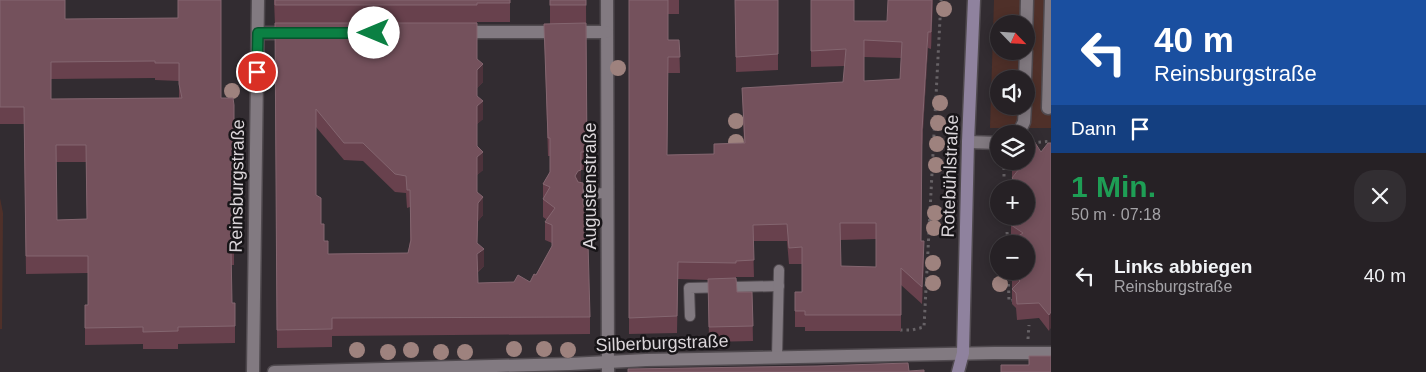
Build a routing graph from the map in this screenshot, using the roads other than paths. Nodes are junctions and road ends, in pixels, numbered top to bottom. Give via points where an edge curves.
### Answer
1 (258, 0) edge
2 (607, 0) edge
3 (974, 0) edge
4 (1027, 0) edge
5 (1051, 0) edge
6 (1027, 15) edge
7 (447, 32) edge
8 (606, 32) junction
9 (258, 33) junction
10 (308, 33) edge
11 (1035, 107) edge
12 (1049, 108) edge
13 (968, 142) junction
14 (990, 143) edge
15 (607, 193) junction
16 (582, 194) edge
17 (779, 270) dead end
18 (779, 286) junction
19 (690, 316) dead end
20 (1051, 353) edge
21 (963, 354) junction
22 (777, 357) junction
23 (608, 367) edge
24 (253, 372) edge
25 (274, 372) edge
26 (958, 372) edge
27 (969, 372) edge

1 - 9 street, Reinsburgstraße
2 - 8 street, Augustenstraße
3 - 13 main road, Rotebühlstraße
4 - 6 street
5 - 12 street
7 - 8 street
8 - 15 street, Augustenstraße
9 - 10 street
9 - 24 street, Reinsburgstraße
11 - 12 street
13 - 14 street
13 - 21 main road, Rotebühlstraße
15 - 16 lane
15 - 23 street, Augustenstraße
17 - 18 lane
18 - 19 lane via 689,288
18 - 22 lane
20 - 21 street, Silberburgstraße
21 - 22 street, Silberburgstraße
21 - 26 main road, Rotebühlstraße
21 - 27 main road, Rotebühlstraße
22 - 23 street, Silberburgstraße via 646,360
23 - 25 street, Silberburgstraße

